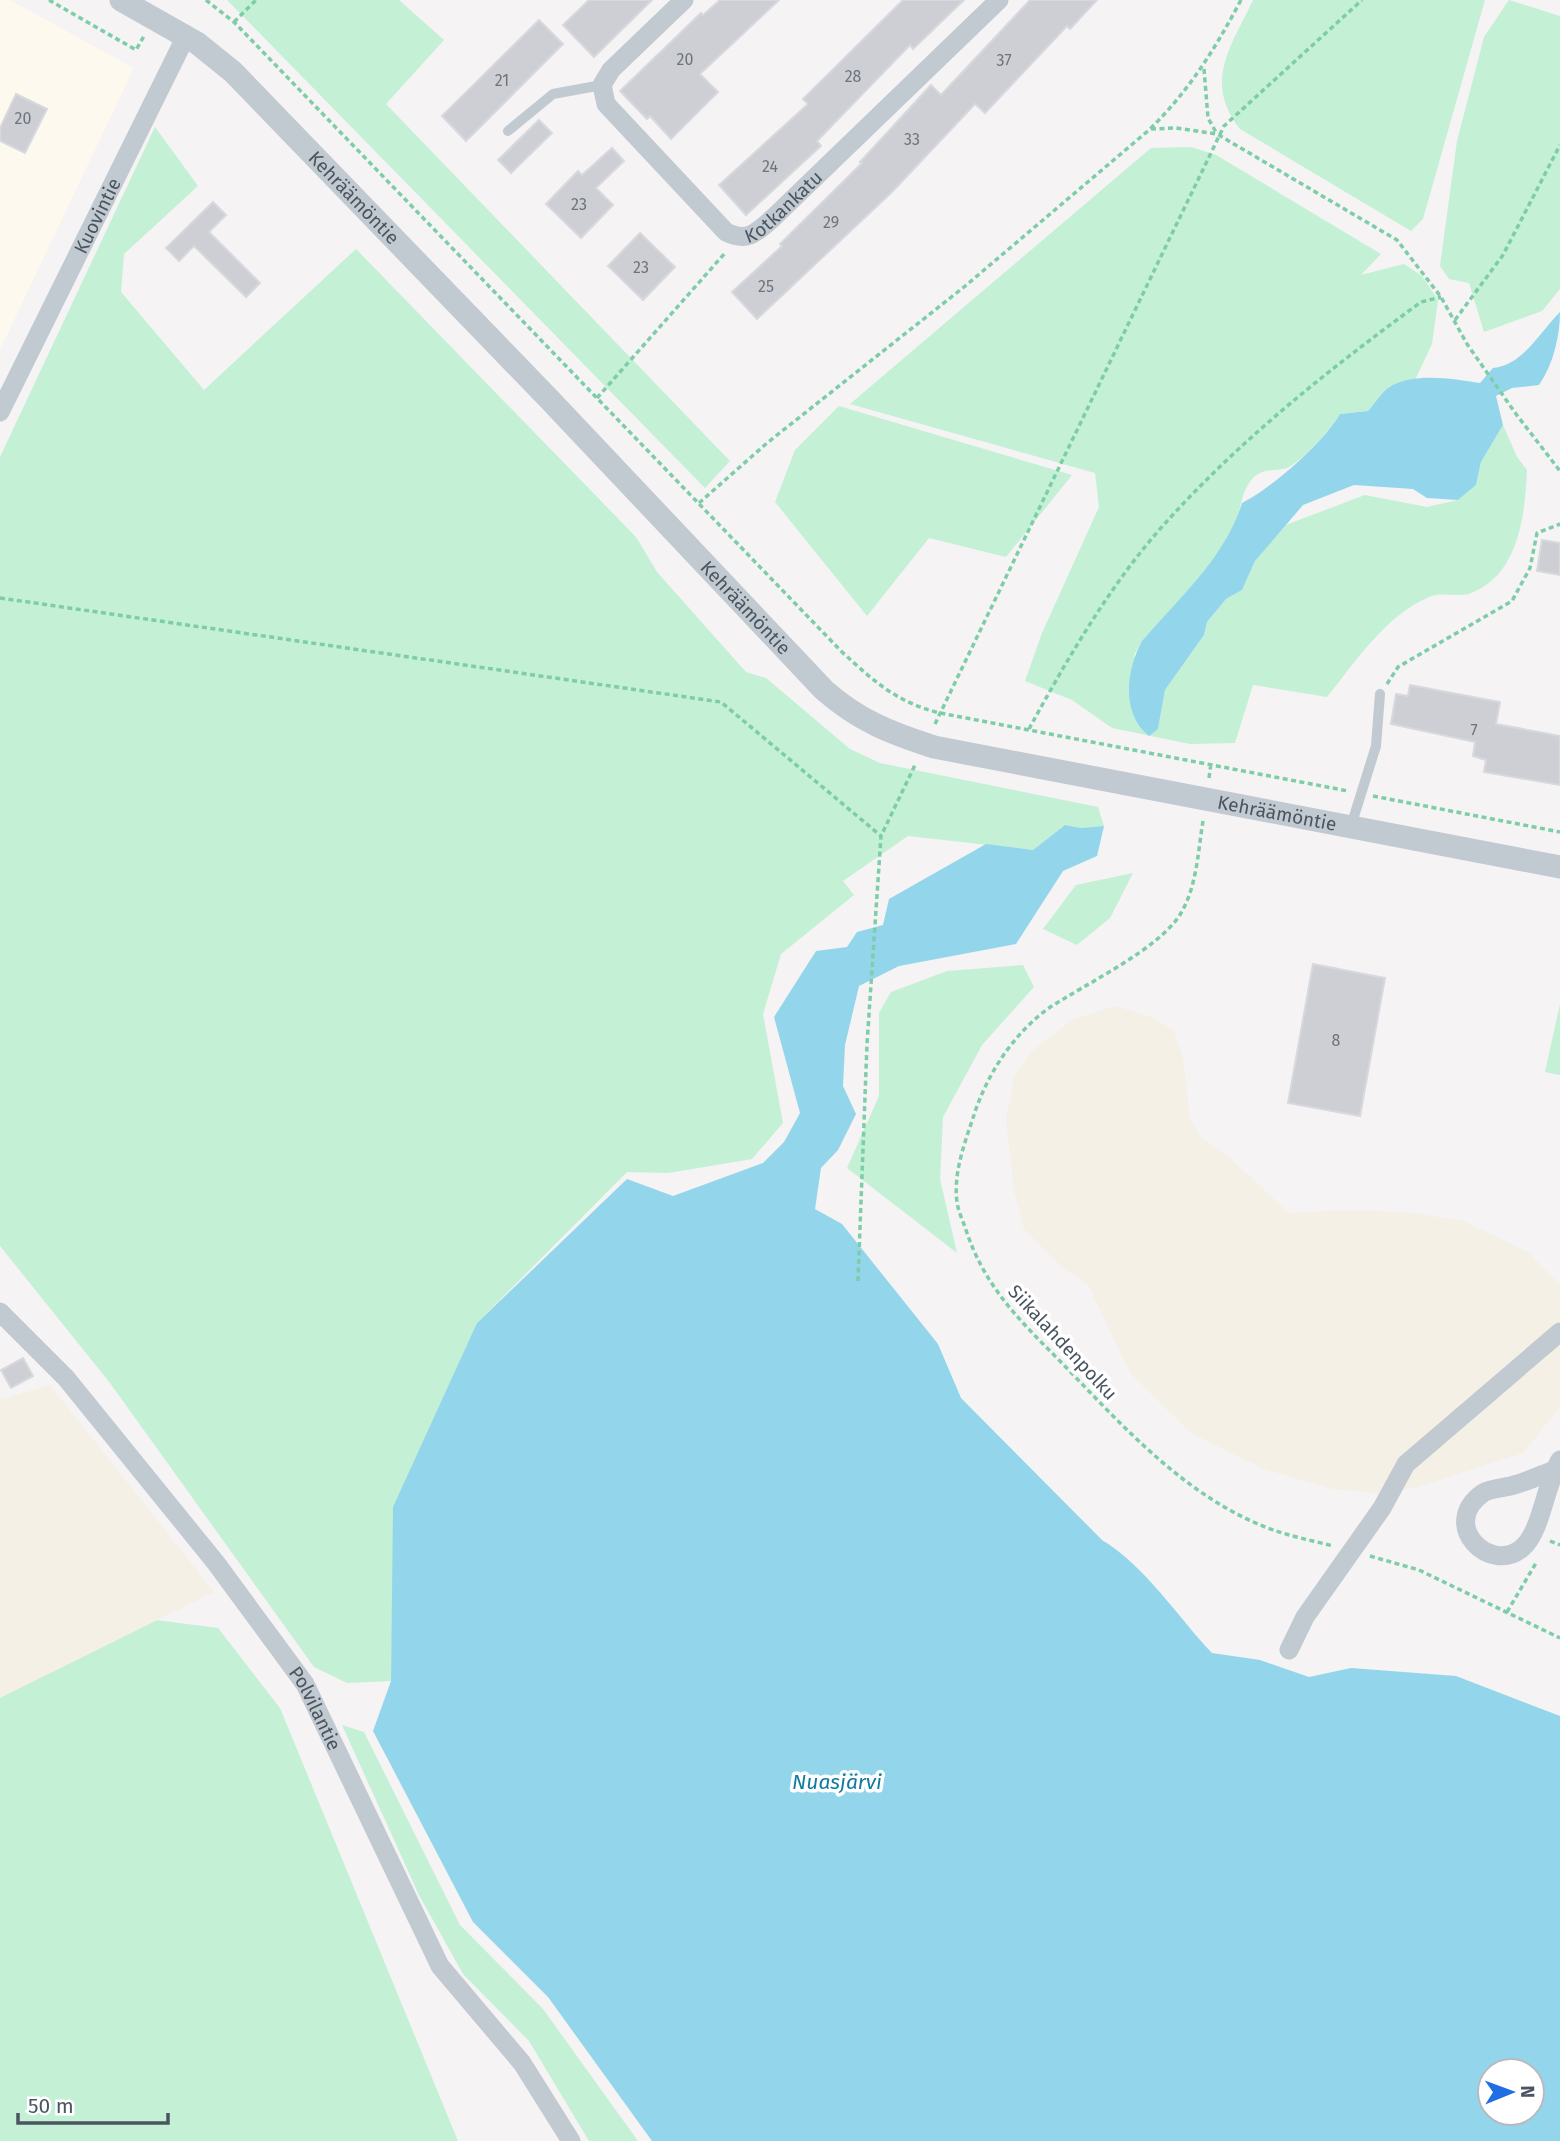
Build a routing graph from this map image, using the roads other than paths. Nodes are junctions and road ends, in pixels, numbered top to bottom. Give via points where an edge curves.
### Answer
1 (121, 0) edge
2 (684, 0) edge
3 (999, 0) edge
4 (186, 36) junction
5 (602, 85) junction
6 (508, 131) dead end
7 (3, 400) edge
8 (1380, 694) road end
9 (1351, 826) junction
10 (1560, 867) edge
11 (0, 1312) edge
12 (1560, 1332) edge
13 (1557, 1465) edge
14 (1289, 1650) dead end
15 (571, 2141) edge

1 - 4 street, Kehräämöntie
2 - 5 street via 611,70
3 - 5 street, Kotkankatu via 752,236 739,238 726,232 616,118 606,104
4 - 7 street, Kuovintie
4 - 9 street, Kehräämöntie via 233,72 849,712 925,744
5 - 6 lane via 553,94
8 - 9 lane via 1363,794
9 - 10 street, Kehräämöntie
11 - 15 street, Polvilantie via 66,1378 216,1563 305,1684 440,1966 522,2063
12 - 14 street via 1406,1464 1382,1508 1305,1617
13 - 13 street via 1532,1534 1521,1549 1504,1555 1483,1551 1468,1539 1465,1521 1472,1504 1485,1492 1514,1486

